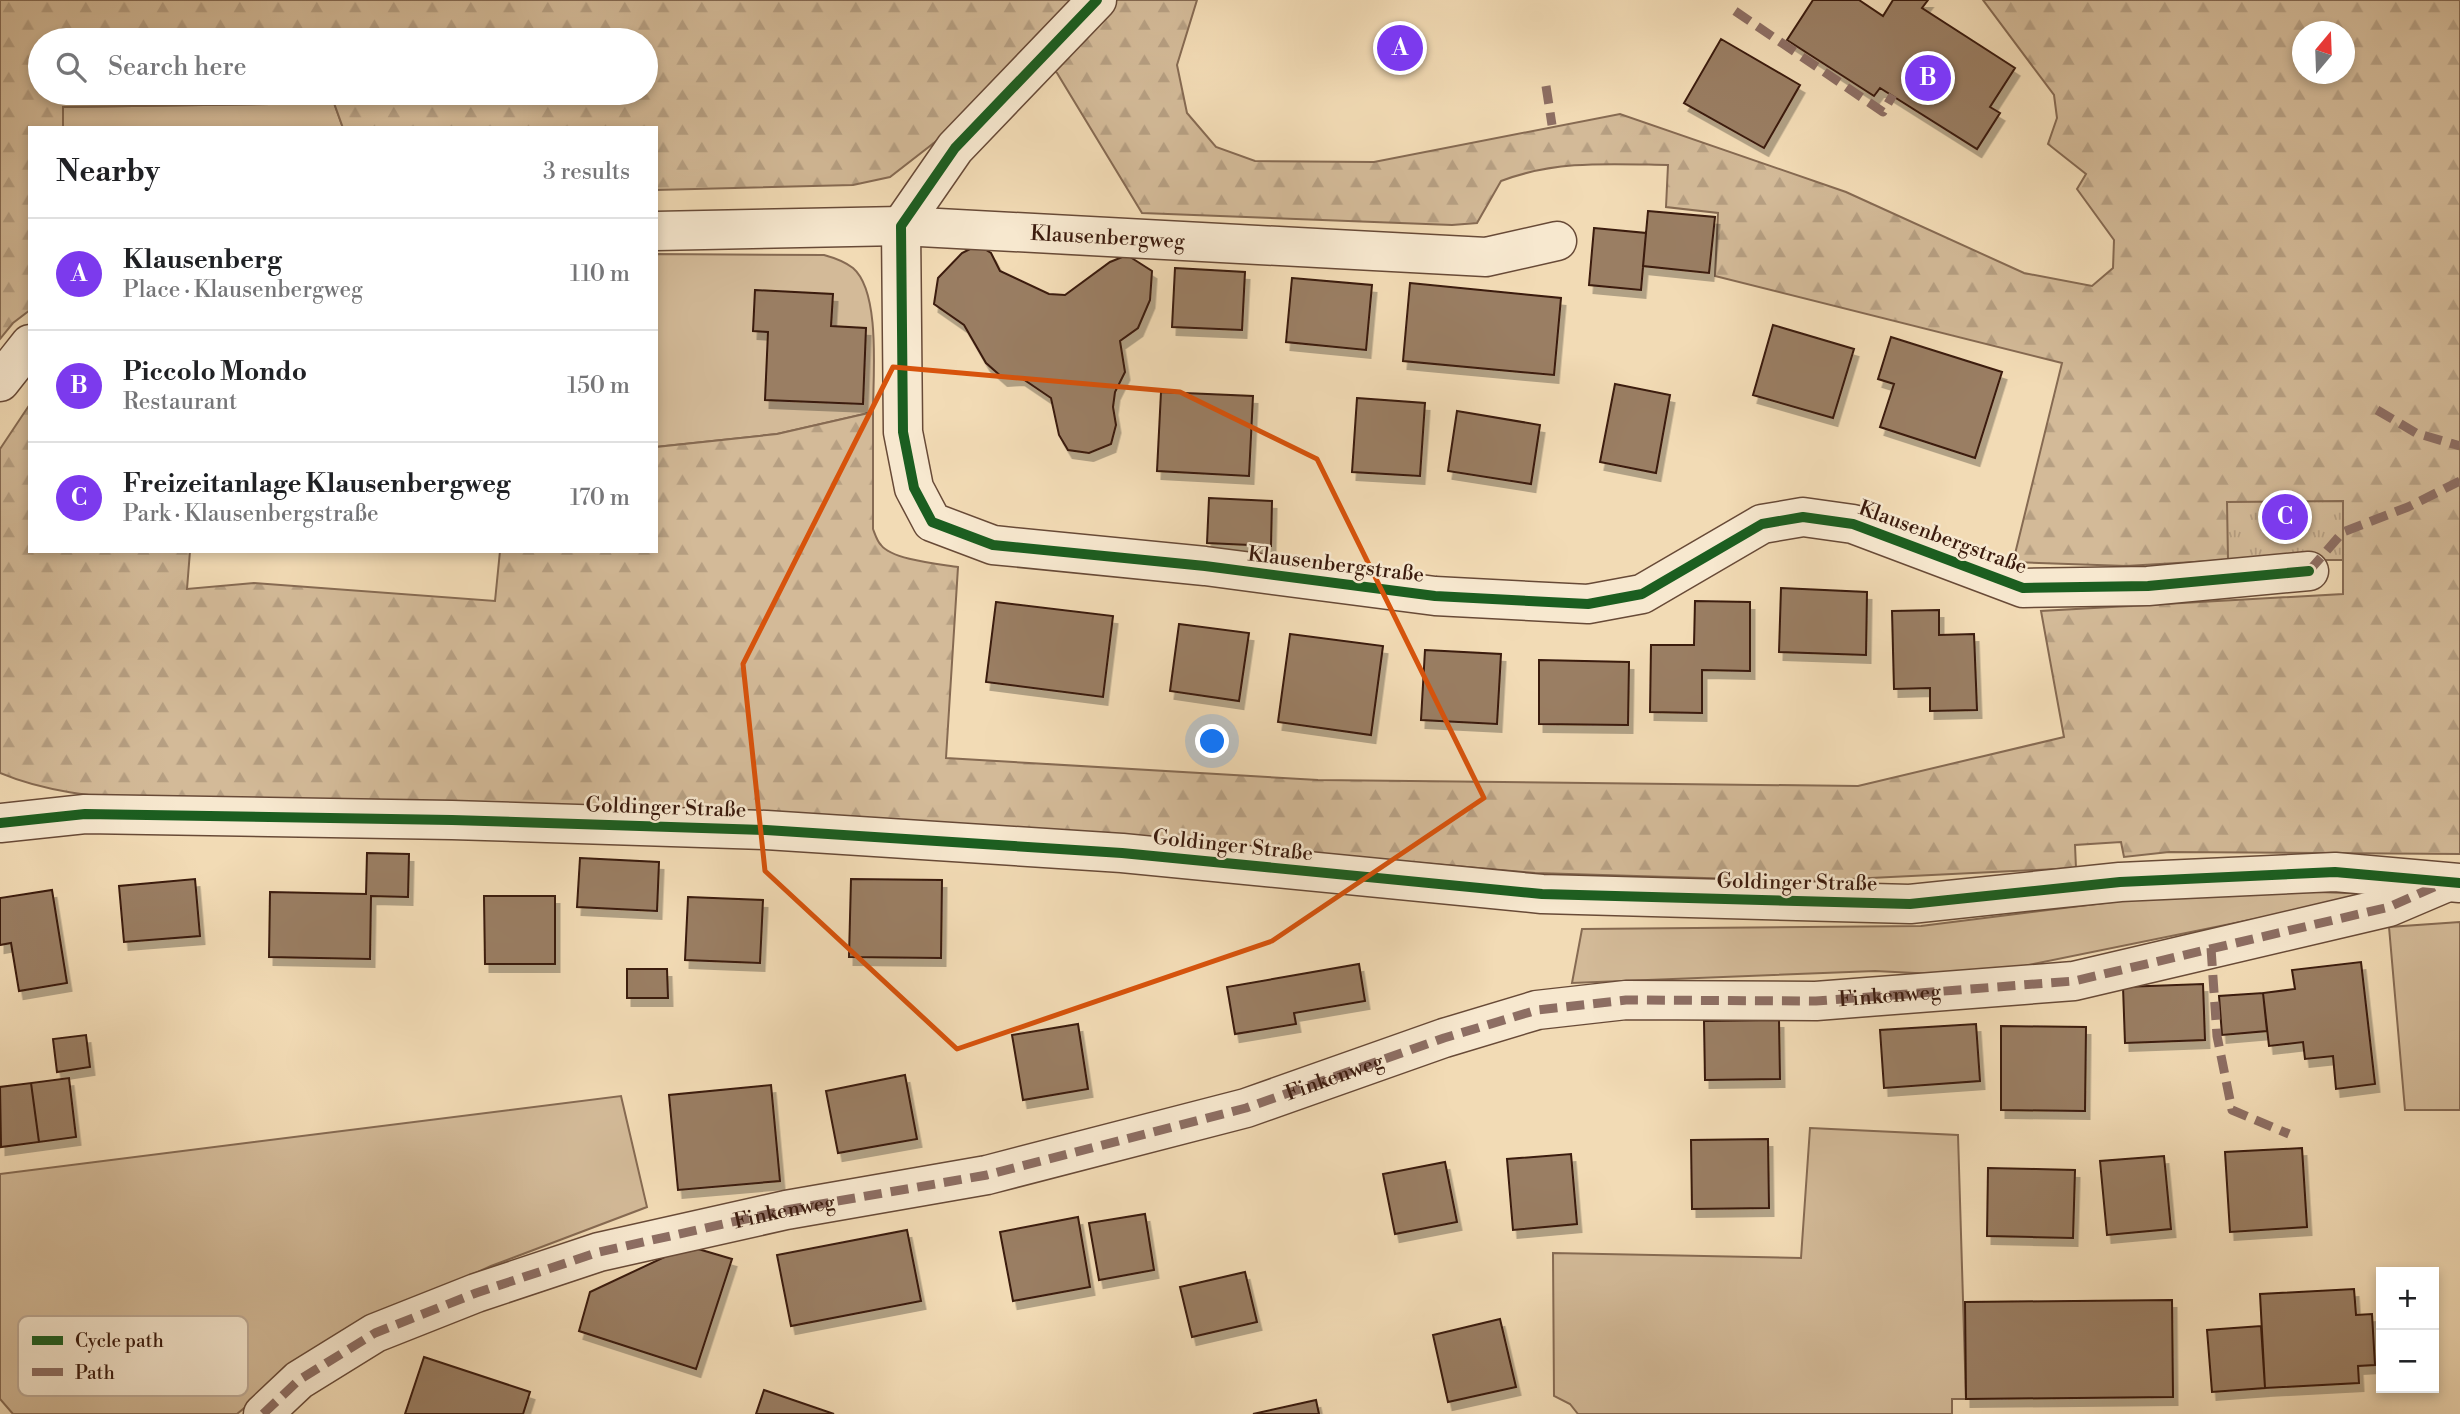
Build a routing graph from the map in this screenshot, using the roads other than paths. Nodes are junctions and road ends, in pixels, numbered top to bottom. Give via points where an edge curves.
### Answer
1 (1097, 0) edge
2 (901, 226) junction
3 (658, 231) edge
4 (1557, 241) dead end
5 (28, 347) edge
6 (0, 382) edge
7 (2309, 571) dead end
8 (0, 823) edge
9 (2452, 883) edge
10 (263, 1414) edge

1 - 2 street via 955,148
2 - 3 street, Klausenbergweg
2 - 4 street, Klausenbergweg via 1486,257
2 - 7 street, Klausenbergstraße via 903,432 914,488 932,522 993,545 1435,596 1588,604 1642,594 1762,524 1803,517 1853,524 2023,589 2148,586
5 - 6 street
8 - 9 street, Goldinger Straße via 85,814 766,830 1122,853 1520,893 1910,904 2120,882 2322,873
9 - 10 street, Finkenweg via 2389,907 2074,981 1816,1001 1626,1000 1537,1010 1246,1108 987,1175 786,1210 599,1252 375,1333 299,1380

